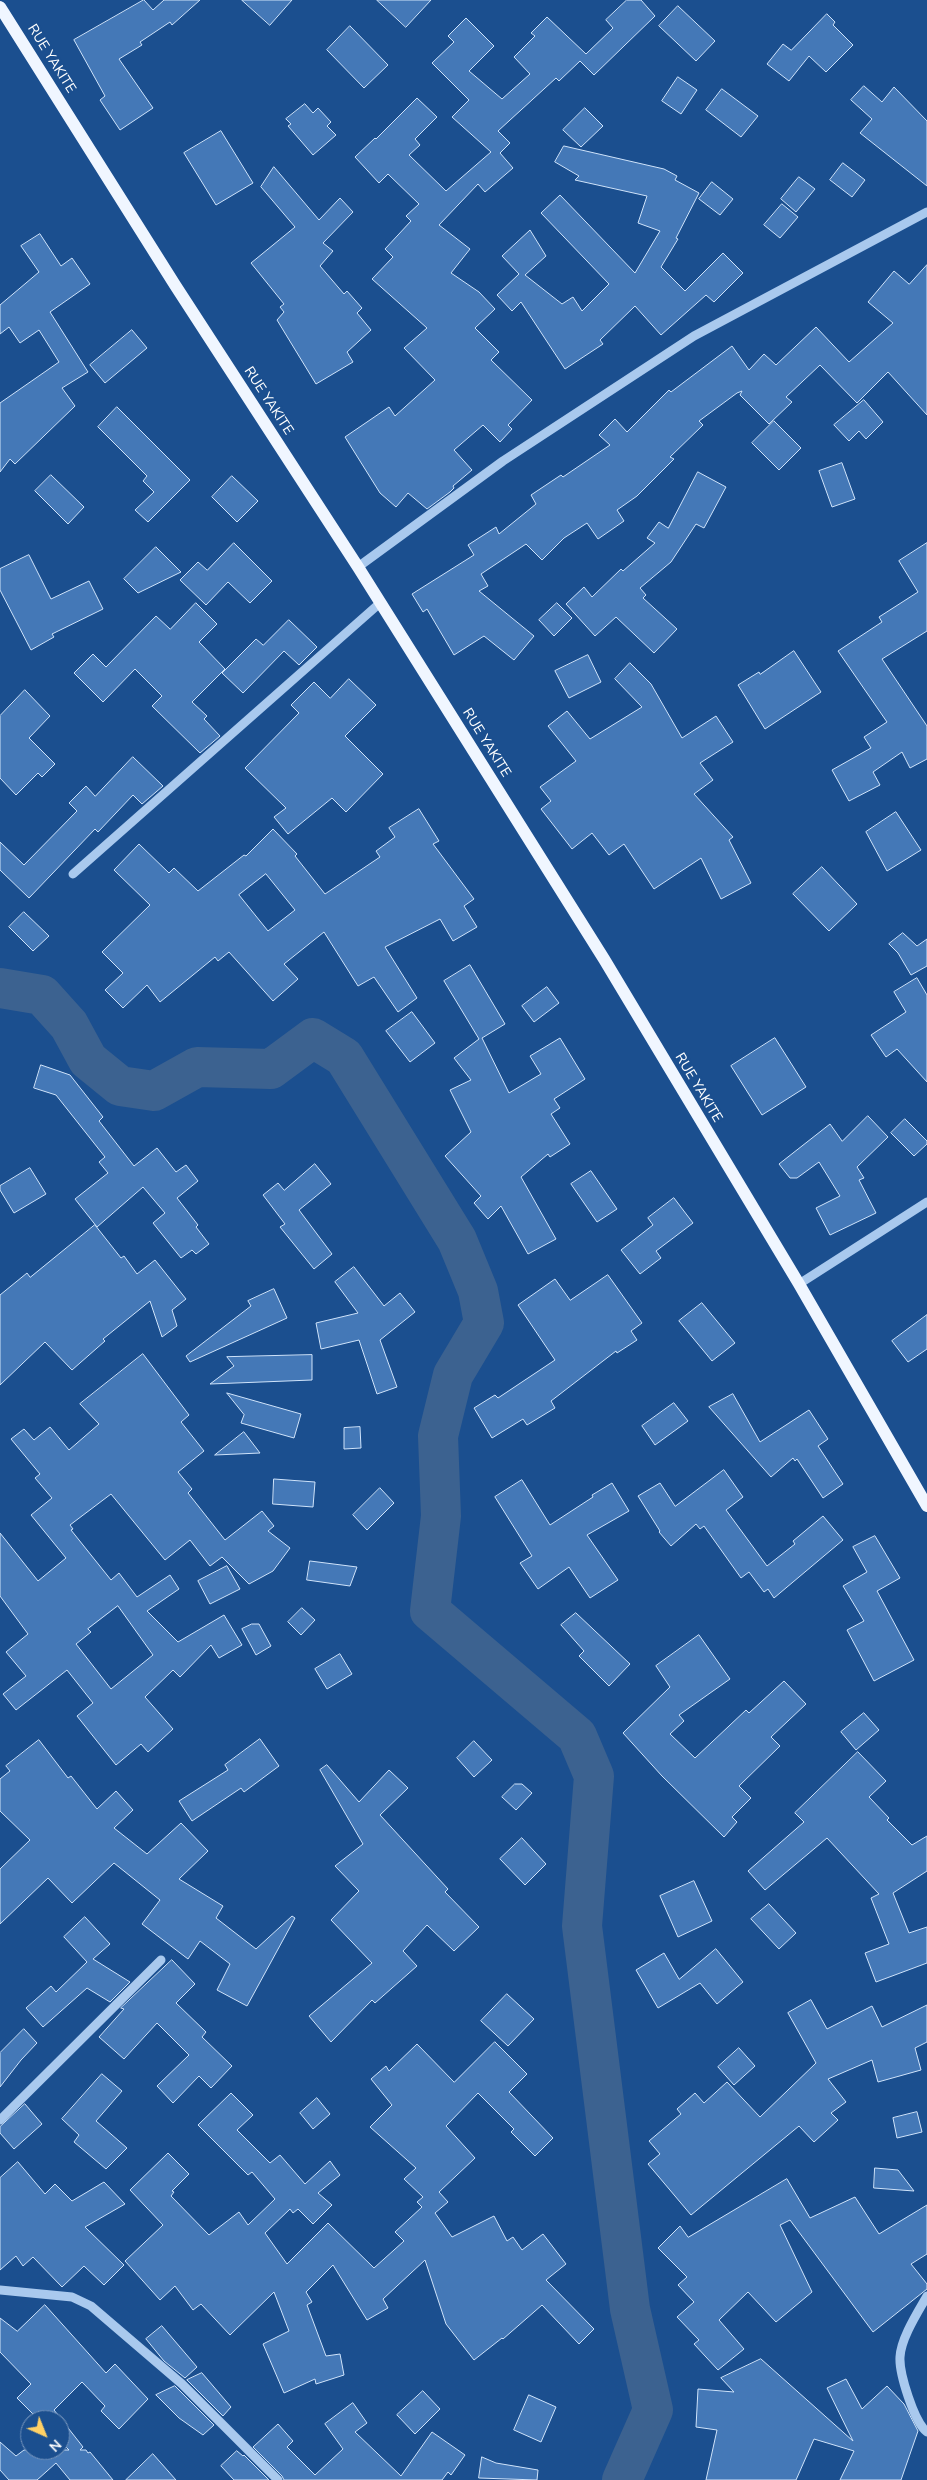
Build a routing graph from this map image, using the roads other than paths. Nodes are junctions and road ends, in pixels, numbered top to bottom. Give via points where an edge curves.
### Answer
1 (0, 7) edge
2 (927, 212) edge
3 (358, 567) junction
4 (380, 603) junction
5 (73, 874) dead end
6 (927, 1202) edge
7 (799, 1284) junction
8 (927, 1506) edge
9 (161, 1960) dead end
10 (0, 2120) edge
11 (0, 2290) edge
12 (927, 2296) edge
13 (927, 2432) edge
14 (278, 2480) edge

1 - 3 main road, RUE YAKITE
2 - 3 street via 694,336 503,461
3 - 4 main road, RUE YAKITE
4 - 5 street
4 - 7 main road, RUE YAKITE via 604,959
6 - 7 street
7 - 8 main road, RUE YAKITE
9 - 10 street
11 - 14 street via 72,2297 91,2306 182,2384
12 - 13 street via 911,2325 900,2357 910,2403 920,2426

